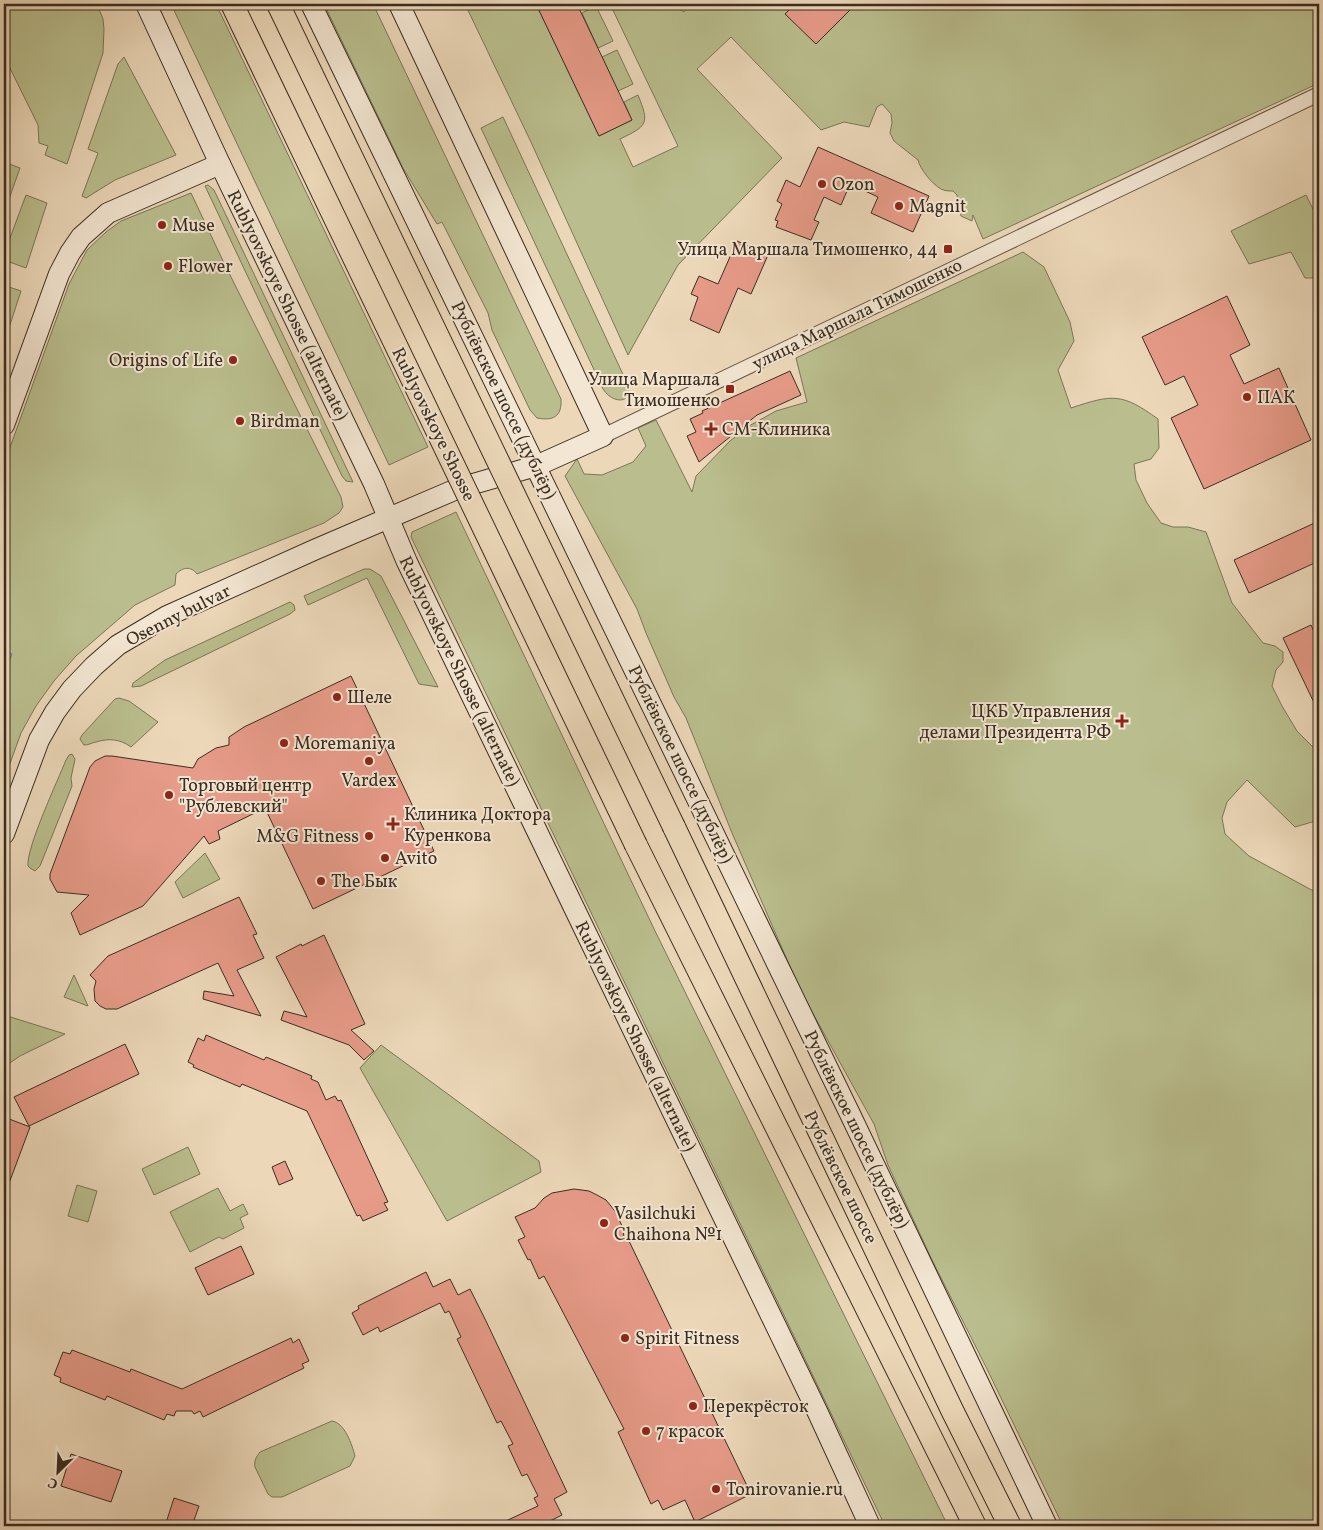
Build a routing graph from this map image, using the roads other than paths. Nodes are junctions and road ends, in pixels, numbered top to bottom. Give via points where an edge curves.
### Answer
1 (146, 4) edge
2 (232, 4) edge
3 (278, 4) edge
4 (311, 4) edge
5 (398, 4) edge
6 (1319, 94) edge
7 (220, 164) junction
8 (4, 424) edge
9 (603, 436) junction
10 (536, 466) junction
11 (388, 518) junction
12 (4, 834) edge
13 (636, 845) joint
14 (870, 1526) edge
15 (975, 1526) edge
16 (1010, 1526) edge
17 (1047, 1526) edge

1 - 7 main road, Rublyovskoye Shosse (alternate)
2 - 13 main road, Rublyovskoye Shosse, bridge
3 - 16 main road, Рублёвское шоссе, bridge
4 - 10 main road, Рублёвское шоссе (дублёр)
5 - 9 main road
6 - 9 street, улица Маршала Тимошенко
7 - 8 main road via 118,207 95,222 81,237 59,274
7 - 11 main road, Rublyovskoye Shosse (alternate)
9 - 10 main road, улица Маршала Тимошенко
10 - 11 main road, улица Маршала Тимошенко via 459,488
10 - 17 main road, Рублёвское шоссе (дублёр)
11 - 12 main road, Osenny bulvar via 167,616 108,653 72,689 55,712 28,767
11 - 14 main road, Rublyovskoye Shosse (alternate)
13 - 15 main road, Рублёвское шоссе

